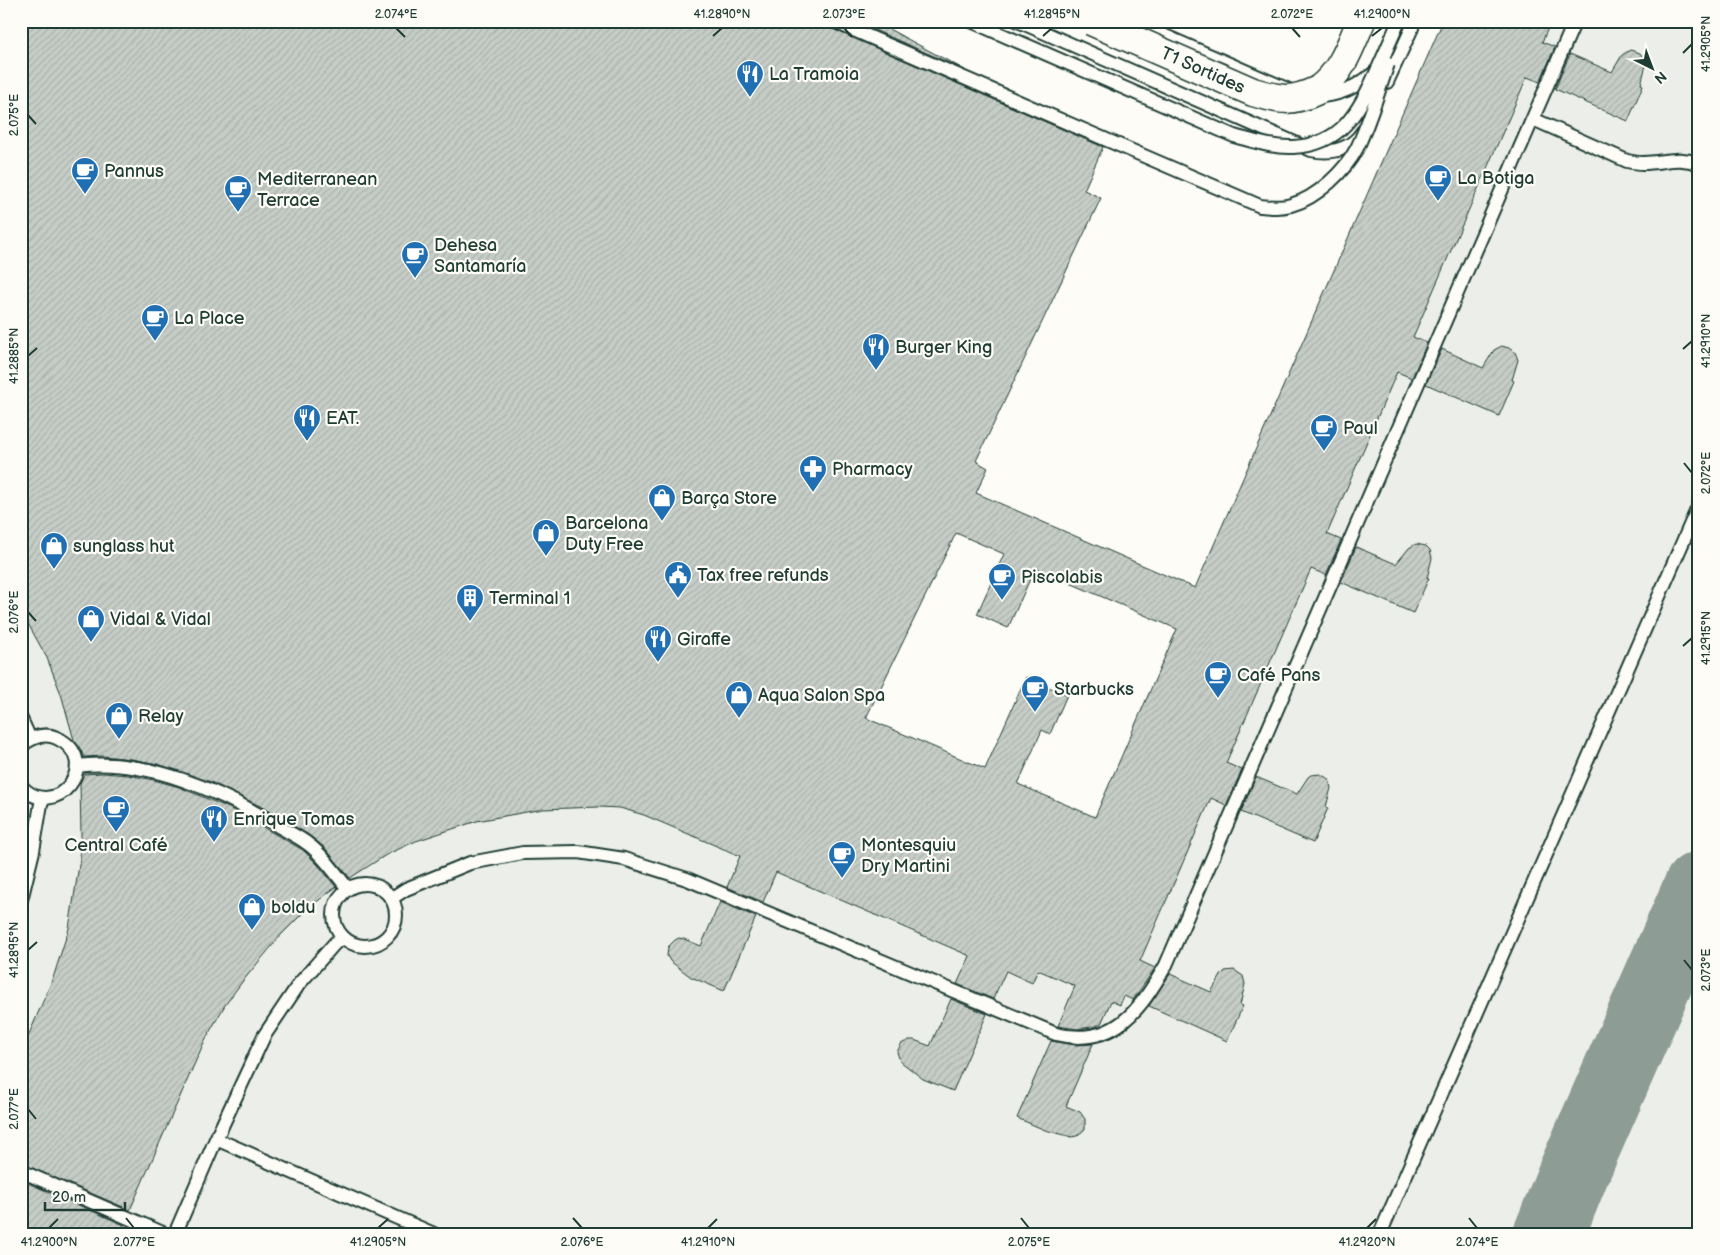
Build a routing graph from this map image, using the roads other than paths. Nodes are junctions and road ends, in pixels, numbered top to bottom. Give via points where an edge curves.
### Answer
1 (833, 21) edge
2 (971, 21) edge
3 (1018, 21) edge
4 (1091, 21) edge
5 (1130, 21) edge
6 (1361, 21) edge
7 (1575, 21) edge
8 (1407, 23) edge
9 (1532, 119) junction
10 (1699, 164) edge
11 (1699, 505) edge
12 (21, 719) edge
13 (26, 742) edge
14 (77, 766) junction
15 (21, 786) edge
16 (42, 798) junction
17 (348, 889) junction
18 (392, 898) junction
19 (21, 900) edge
20 (344, 938) junction
21 (216, 1139) junction
22 (21, 1172) edge
23 (165, 1234) edge
24 (175, 1234) edge
25 (434, 1234) edge
26 (1380, 1234) edge

1 - 8 lane, bridge via 1260,206 1278,207 1301,202 1324,186 1350,159
2 - 8 lane, bridge via 1234,136 1264,144 1295,147 1316,143 1345,127 1359,109
3 - 8 lane via 1311,150 1322,152 1334,152 1353,143 1366,127
4 - 6 main road, T1 Sortides, bridge via 1254,92 1288,100 1318,90 1333,78
5 - 8 lane via 1309,96 1342,93 1371,75 1385,62
7 - 9 lane
9 - 10 lane via 1627,161 1642,163 1674,159
9 - 18 lane via 1166,965 1140,1006 1127,1020 1091,1037 1073,1038 1056,1034 687,879 624,859 588,853 523,853 470,863 406,888
11 - 26 lane
12 - 13 lane
13 - 14 lane via 40,736 52,736 66,742 73,751
14 - 16 lane via 75,777 66,789 50,798
14 - 17 lane via 132,767 178,779 223,796 308,844
15 - 16 lane
16 - 19 lane
17 - 18 lane via 366,884 380,888
17 - 20 lane via 340,897 334,918
18 - 20 lane via 396,917 394,928 387,936 378,943 364,946
20 - 21 lane via 299,984 264,1036
21 - 24 lane
21 - 25 lane
22 - 23 lane

